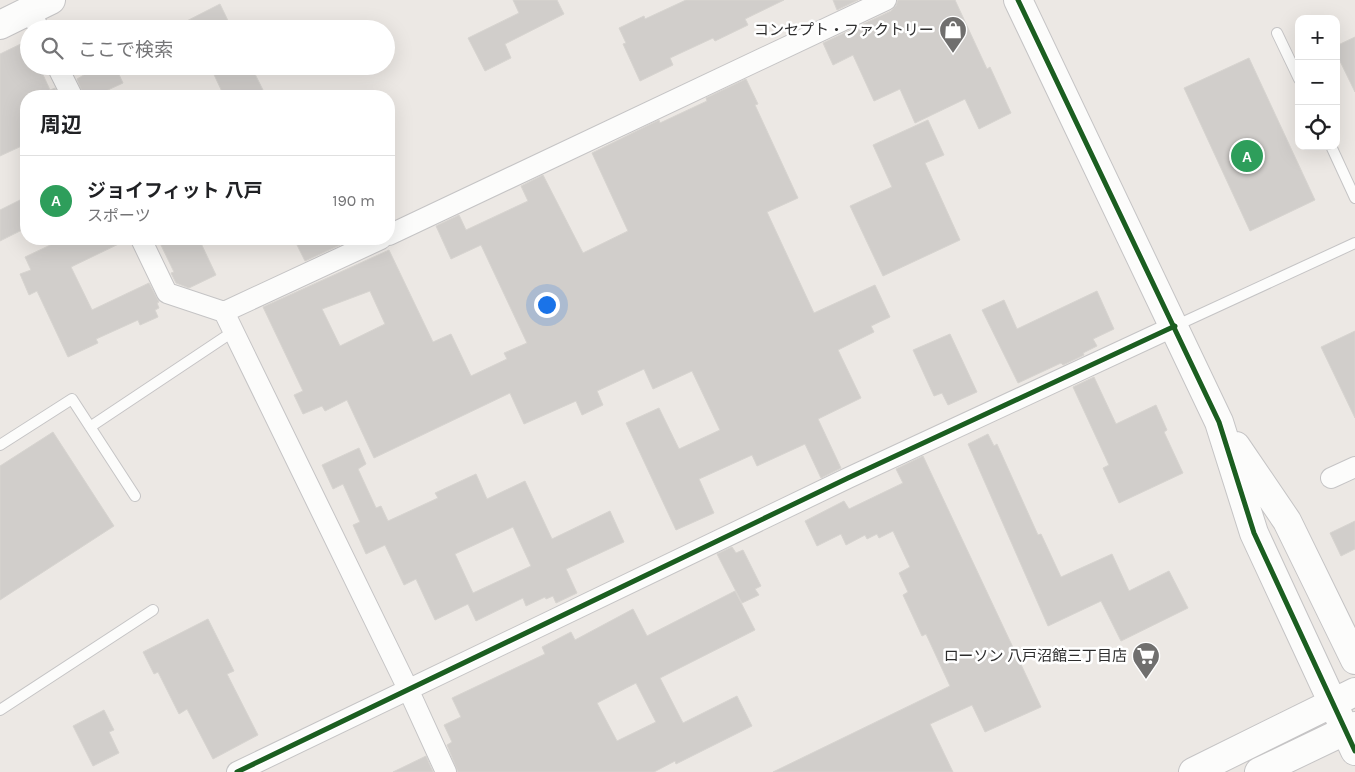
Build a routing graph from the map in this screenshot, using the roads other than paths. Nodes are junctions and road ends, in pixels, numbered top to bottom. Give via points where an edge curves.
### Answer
1 (886, 0) edge
2 (1018, 0) edge
3 (40, 13) edge
4 (0, 25) edge
5 (1277, 33) dead end
6 (1295, 71) edge
7 (62, 75) edge
8 (69, 90) edge
9 (1333, 150) edge
10 (1355, 198) edge
11 (395, 232) edge
12 (1355, 243) edge
13 (144, 245) edge
14 (368, 245) edge
15 (224, 312) junction
16 (1174, 326) junction
17 (234, 331) junction
18 (1219, 422) junction
19 (90, 427) junction
20 (0, 445) edge
21 (1355, 467) edge
22 (1331, 478) dead end
23 (135, 496) dead end
24 (153, 610) dead end
25 (1355, 660) edge
26 (408, 690) junction
27 (1344, 698) edge
28 (0, 710) edge
29 (1352, 736) edge
30 (237, 772) edge
31 (446, 772) edge
32 (1193, 772) edge
33 (1259, 772) edge

1 - 11 street
2 - 16 street
3 - 4 street
5 - 6 lane
7 - 8 street
9 - 10 lane
12 - 16 lane
13 - 15 street via 167,293
14 - 15 street
15 - 17 street
16 - 18 street
16 - 26 street via 848,478
17 - 19 lane
17 - 26 street
18 - 25 street via 1287,521
18 - 27 street via 1254,533
19 - 20 lane via 72,399
19 - 23 lane
21 - 22 street
24 - 28 lane
26 - 30 street
26 - 31 street
27 - 29 street
27 - 32 street
29 - 33 street

